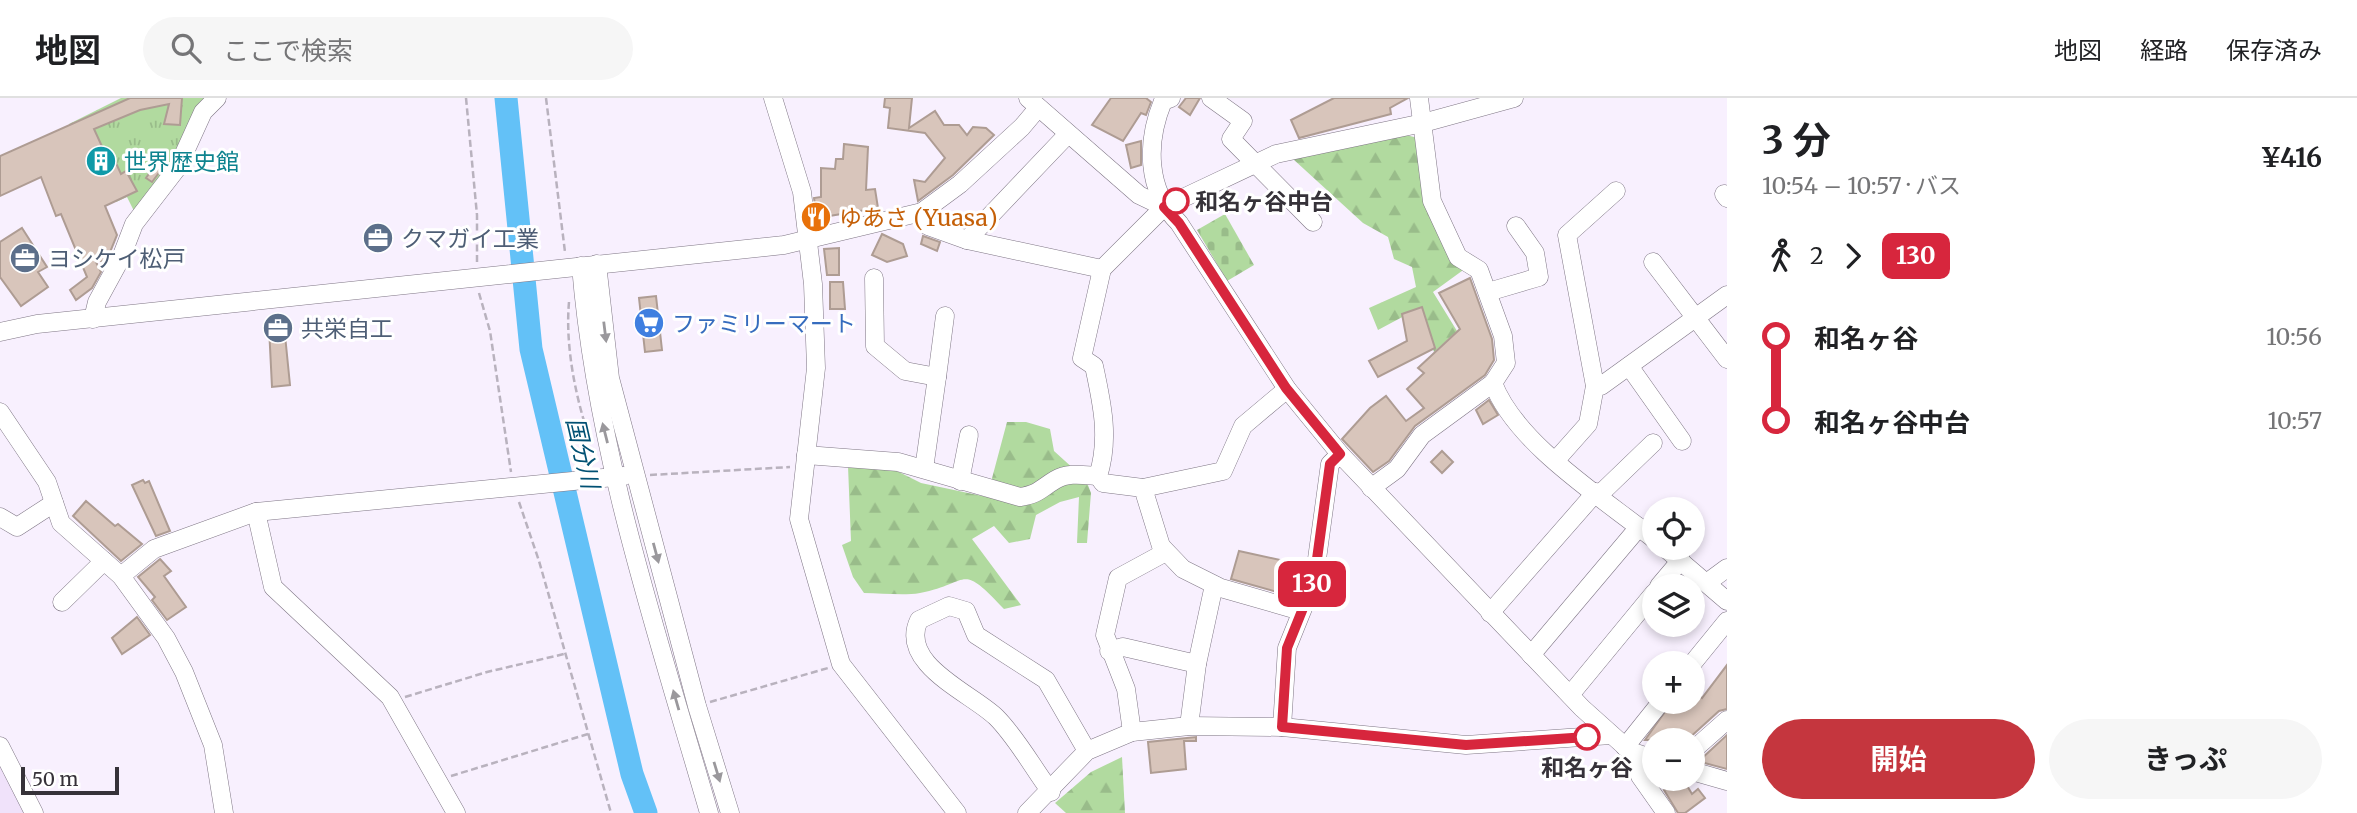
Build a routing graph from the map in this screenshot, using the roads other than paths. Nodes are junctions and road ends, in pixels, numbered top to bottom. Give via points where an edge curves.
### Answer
1 (217, 98) edge
2 (773, 98) edge
3 (1171, 98) edge
4 (1211, 98) edge
5 (1419, 98) edge
6 (1514, 98) edge
7 (1033, 103) edge
8 (1477, 103) edge
9 (1423, 123) junction
10 (1068, 134) junction
11 (1251, 163) junction
12 (1616, 191) dead end
13 (1164, 207) junction
14 (922, 212) junction
15 (1313, 222) dead end
16 (1516, 226) dead end
17 (809, 237) junction
18 (967, 240) junction
19 (1653, 262) dead end
20 (576, 264) junction
21 (1102, 269) junction
22 (874, 278) dead end
23 (1488, 292) junction
24 (1726, 297) edge
25 (944, 316) dead end
26 (93, 319) junction
27 (1695, 319) junction
28 (0, 332) edge
29 (1727, 359) edge
30 (1629, 366) junction
31 (937, 377) junction
32 (1493, 383) junction
33 (1595, 386) junction
34 (1286, 388) junction
35 (0, 412) edge
36 (969, 435) dead end
37 (1682, 441) dead end
38 (1653, 443) dead end
39 (1340, 454) junction
40 (1556, 460) junction
41 (805, 461) junction
42 (924, 469) junction
43 (640, 475) junction
44 (1098, 476) junction
45 (615, 477) junction
46 (960, 481) junction
47 (1143, 488) junction
48 (1371, 488) junction
49 (1597, 494) junction
50 (54, 503) junction
51 (256, 512) junction
52 (0, 517) edge
53 (1639, 527) junction
54 (1642, 529) edge
55 (1164, 553) junction
56 (1681, 560) joint
57 (104, 561) junction
58 (1727, 568) edge
59 (1669, 574) edge
60 (121, 576) junction
61 (1708, 582) junction
62 (1214, 585) junction
63 (1727, 601) edge
64 (62, 602) dead end
65 (1642, 608) edge
66 (1301, 611) junction
67 (1490, 613) junction
68 (1727, 621) edge
69 (1109, 650) junction
70 (1703, 651) edge
71 (1531, 654) junction
72 (1197, 664) junction
73 (1570, 695) junction
74 (1650, 714) edge
75 (1727, 720) edge
76 (1189, 726) junction
77 (1282, 727) junction
78 (1132, 732) junction
79 (1705, 739) edge
80 (1622, 745) junction
81 (0, 746) edge
82 (1087, 751) junction
83 (1642, 754) edge
84 (1705, 775) edge
85 (1727, 781) edge
86 (1051, 792) junction
87 (34, 813) edge
88 (225, 813) edge
89 (456, 813) edge
90 (709, 813) edge
91 (730, 813) edge
92 (957, 813) edge
93 (1027, 813) edge
94 (1666, 813) edge

1 - 26 street via 203,112 178,167 134,224
2 - 17 street via 802,192
3 - 13 street via 1163,101 1151,141 1154,184
4 - 11 street via 1243,121 1231,139
5 - 9 street
6 - 8 street
7 - 10 street
7 - 14 street via 960,184
8 - 9 street
9 - 11 street
9 - 23 street via 1432,201 1458,257 1479,270
10 - 13 street via 1139,195
10 - 18 street
11 - 13 street
11 - 15 street
12 - 33 street via 1567,235
13 - 21 street
13 - 34 street
14 - 17 street
14 - 18 street via 928,226
16 - 23 street via 1535,253 1539,277
17 - 20 street via 783,244
17 - 41 street via 816,369
18 - 21 street
19 - 27 street
20 - 26 street
20 -> 43 street
45 -> 20 street via 598,407
21 - 44 street via 1082,358 1094,366 1100,393 1106,439
22 - 31 street via 875,346 905,371
23 - 32 street via 1507,350 1504,370
24 - 27 street
25 - 31 street
26 - 28 street
27 - 29 street
27 - 30 street
30 - 33 street
30 - 37 street
31 - 42 street
32 - 40 street via 1500,401 1529,439
32 - 48 street via 1422,435 1396,469
33 - 40 street via 1588,424
34 - 39 street
34 - 47 street via 1243,426 1223,471
35 - 50 street via 32,456
36 - 46 street
38 - 49 street
39 - 48 street
39 - 66 street via 1330,464 1314,581
40 - 49 street
41 - 42 street via 883,459
41 - 92 street via 799,519 841,664
42 - 46 street
43 - 45 street
43 -> 91 street via 696,706
44 - 46 street via 1075,474 1056,479 1037,494 1020,497
44 - 47 street via 1103,483
45 - 51 street
90 -> 45 street
47 - 55 street
48 - 67 street
49 - 53 street
49 - 67 street
50 - 52 street via 17,527
50 - 57 street via 61,523
51 - 60 street via 154,549
51 - 89 street via 273,587 393,702
53 - 54 street
53 - 71 street
55 - 62 street
55 - 69 street via 1118,578 1105,635
56 - 59 street
56 - 61 street
57 - 60 street
57 - 64 street
58 - 61 street
60 - 88 street via 166,638 184,672 214,745
61 - 63 street
62 - 66 street
62 - 72 street
65 - 73 street
66 - 77 street via 1287,648
67 - 71 street
68 - 70 street
69 - 72 street via 1123,647
69 - 78 street via 1126,689
71 - 73 street
72 - 76 street
73 - 80 street
74 - 80 street
75 - 79 street
76 - 77 street
76 - 78 street
77 - 80 street via 1466,745
78 - 82 street
80 - 83 street
80 - 94 street
81 - 87 street
82 - 86 street
82 - 86 street via 1046,680 976,635 966,611 949,606 919,620 915,640 933,672 996,718
84 - 85 street
86 - 93 street

